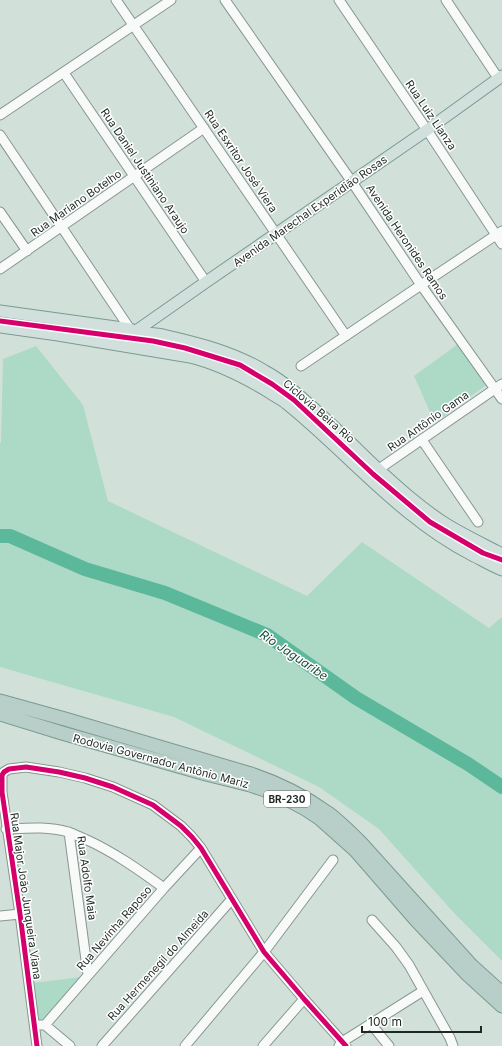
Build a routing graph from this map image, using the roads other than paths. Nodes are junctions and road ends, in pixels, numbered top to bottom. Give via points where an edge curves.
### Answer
1 (116, 0) edge
2 (171, 0) edge
3 (225, 0) edge
4 (339, 0) edge
5 (446, 0) edge
6 (133, 25) junction
7 (64, 73) junction
8 (500, 77) edge
9 (0, 115) edge
10 (204, 128) junction
11 (427, 130) junction
12 (0, 135) edge
13 (135, 176) junction
14 (352, 182) junction
15 (0, 212) edge
16 (62, 227) junction
17 (499, 233) edge
18 (276, 234) junction
19 (502, 244) edge
20 (27, 251) junction
21 (0, 269) edge
22 (206, 282) junction
23 (421, 285) junction
24 (0, 311) edge
25 (0, 327) edge
26 (133, 330) junction
27 (346, 336) junction
28 (189, 341) junction
29 (117, 345) junction
30 (190, 357) junction
31 (301, 366) dead end
32 (498, 386) edge
33 (502, 399) edge
34 (422, 440) junction
35 (379, 469) junction
36 (368, 478) junction
37 (478, 522) dead end
38 (502, 554) edge
39 (502, 570) edge
40 (0, 701) edge
41 (0, 714) edge
42 (6, 829) junction
43 (69, 832) junction
44 (201, 848) junction
45 (333, 860) dead end
46 (164, 888) junction
47 (232, 899) junction
48 (20, 914) junction
49 (0, 916) edge
50 (372, 920) dead end
51 (264, 952) junction
52 (88, 975) junction
53 (423, 991) junction
54 (502, 993) edge
55 (304, 999) junction
56 (502, 1006) edge
57 (34, 1024) junction
58 (371, 1024) junction
59 (45, 1025) junction
60 (342, 1045) edge
61 (37, 1046) edge
62 (70, 1046) edge
63 (102, 1046) edge
64 (185, 1046) edge
65 (263, 1046) edge
66 (389, 1046) edge
67 (453, 1046) edge

1 - 6 street, Rua Esxritor José Viera
2 - 6 street
3 - 14 street, Avenida Heronides Ramos
4 - 11 street, Rua Luiz Lianza
5 - 8 street
6 - 7 street
6 - 10 street, Rua Esxritor José Viera
7 - 9 street
7 - 13 street, Rua Daniel Justiniano Araujo
8 - 11 main road, Avenida Marechal Experidião Rosas
10 - 13 street, Rua Mariano Botelho
10 - 18 street, Rua Esxritor José Viera
11 - 14 main road, Avenida Marechal Experidião Rosas
11 - 17 street, Rua Luiz Lianza
12 - 16 street
13 - 16 street, Rua Mariano Botelho
13 - 22 street, Rua Daniel Justiniano Araujo
14 - 18 main road, Avenida Marechal Experidião Rosas
14 - 23 street, Avenida Heronides Ramos
15 - 20 street
16 - 20 street, Rua Mariano Botelho
16 - 26 street
17 - 19 street, Rua Luiz Lianza
17 - 23 street
18 - 22 main road, Avenida Marechal Experidião Rosas
18 - 27 street, Rua Esxritor José Viera
20 - 21 street, Rua Mariano Botelho
22 - 26 main road, Avenida Marechal Experidião Rosas
23 - 27 street
23 - 32 street, Avenida Heronides Ramos
24 - 26 main road
25 - 29 main road
26 - 28 main road
26 - 29 main road, Avenida Marechal Experidião Rosas
27 - 31 street
28 - 30 main road via 184,348
28 - 35 main road via 240,357 266,371 298,394
29 - 30 main road
30 - 36 main road via 244,378 286,403
32 - 33 street, Avenida Heronides Ramos
32 - 34 street, Rua Antônio Gama
34 - 35 street, Rua Antônio Gama
34 - 37 street
35 - 36 street, Rua Antônio Gama
35 - 38 main road via 413,500 445,523
36 - 39 main road via 429,530
40 - 54 highway, Rodovia Governador Antônio Mariz / BR-230 via 251,774 272,781 315,804 329,813 362,844 471,965
41 - 56 highway, Rodovia Governador Antônio Mariz / BR-230 via 250,785 285,798 307,810 356,851 416,920 468,975
42 - 43 street via 50,828
42 - 44 street, Rua Major João Junqueira Viana via 2,775 6,770 26,767 85,778 153,805 181,826
42 - 48 street, Rua Major João Junqueira Viana
43 - 46 street via 120,857
43 - 52 street, Rua Adolfo Maia
44 - 46 street, Rua Nevinha Raposo
44 - 47 street
45 - 51 street
46 - 52 street, Rua Nevinha Raposo
47 - 51 street
47 - 63 street, Rua Hermenegil do Almeida
48 - 49 street
48 - 57 street, Rua Major João Junqueira Viana
50 - 53 street via 396,948
51 - 55 street
51 - 64 street
52 - 59 street, Rua Nevinha Raposo
53 - 58 street
53 - 67 street
55 - 60 street
55 - 65 street
57 - 59 street
57 - 61 street, Rua Major João Junqueira Viana
58 - 60 street
58 - 66 street
59 - 62 street

